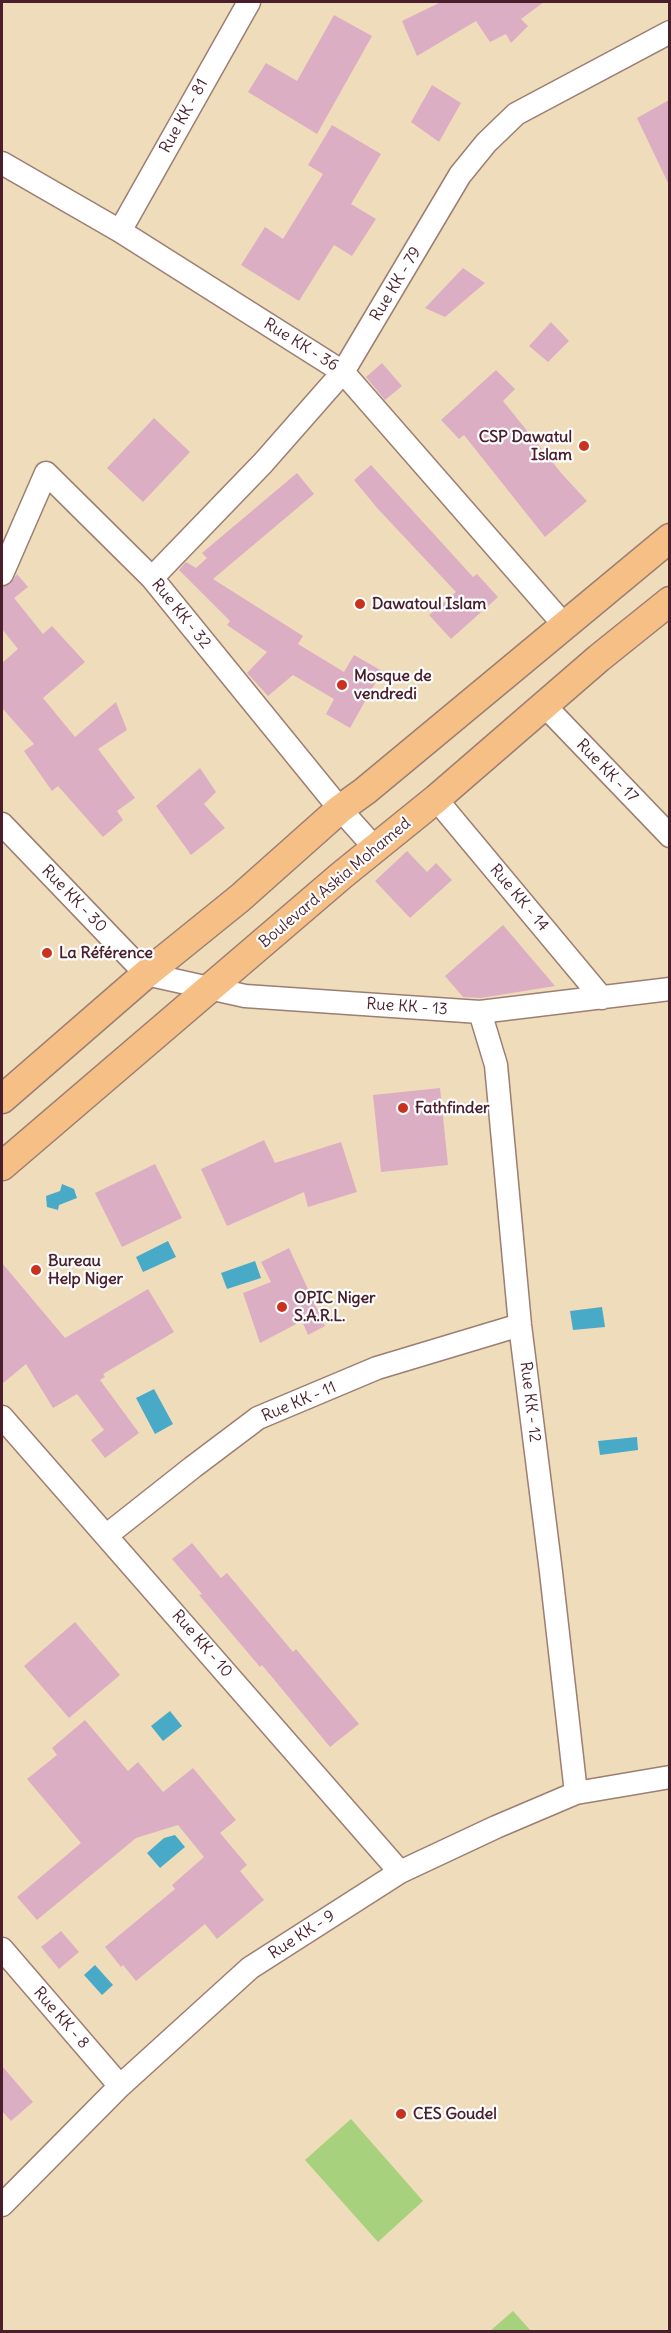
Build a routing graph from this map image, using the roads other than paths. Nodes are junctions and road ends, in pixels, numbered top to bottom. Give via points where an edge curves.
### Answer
1 (249, 2) edge
2 (669, 32) edge
3 (2, 163) edge
4 (120, 231) junction
5 (343, 372) junction
6 (669, 538) edge
7 (2, 574) edge
8 (152, 578) junction
9 (669, 601) edge
10 (565, 626) junction
11 (545, 706) junction
12 (436, 799) junction
13 (340, 809) junction
14 (2, 824) edge
15 (669, 836) edge
16 (375, 848) junction
17 (146, 974) junction
18 (208, 989) junction
19 (669, 989) edge
20 (602, 998) junction
21 (480, 1012) junction
22 (2, 1099) edge
23 (2, 1166) edge
24 (520, 1326) junction
25 (2, 1417) edge
26 (107, 1535) junction
27 (669, 1776) edge
28 (576, 1793) junction
29 (400, 1872) junction
30 (2, 1949) edge
31 (120, 2086) junction
32 (2, 2205) edge

1 - 4 street, Rue KK - 81
2 - 5 street, Rue KK - 79 via 516,114 486,143 460,175
3 - 4 street, Rue KK - 36
4 - 5 street, Rue KK - 36
5 - 8 street, Rue KK - 79 via 263,463
5 - 10 street, Rue KK - 36
6 - 10 main road
7 - 8 street, Rue KK - 32 via 46,473
8 - 13 street, Rue KK - 32
9 - 11 main road, Boulevard Askia Mohamed
10 - 13 main road
11 - 12 main road, Boulevard Askia Mohamed
11 - 15 street, Rue KK - 17
12 - 16 main road, Boulevard Askia Mohamed
12 - 20 street, Rue KK - 14
13 - 16 street, Rue KK - 32
13 - 17 main road via 240,898
14 - 17 street, Rue KK - 30
16 - 18 main road, Boulevard Askia Mohamed
17 - 18 street, Rue KK - 13
17 - 22 main road
18 - 21 street, Rue KK - 13 via 245,996
18 - 23 main road, Boulevard Askia Mohamed
19 - 20 street, Rue KK - 13
20 - 21 street, Rue KK - 13
21 - 24 street, Rue KK - 12 via 496,1065
24 - 26 street, Rue KK - 11 via 377,1368 258,1418
24 - 28 street, Rue KK - 12
25 - 26 street, Rue KK - 10
26 - 29 street, Rue KK - 10
27 - 28 street, Rue KK - 9
28 - 29 street, Rue KK - 9
29 - 31 street, Rue KK - 9 via 250,1968
30 - 31 street, Rue KK - 8
31 - 32 street, Rue KK - 9

